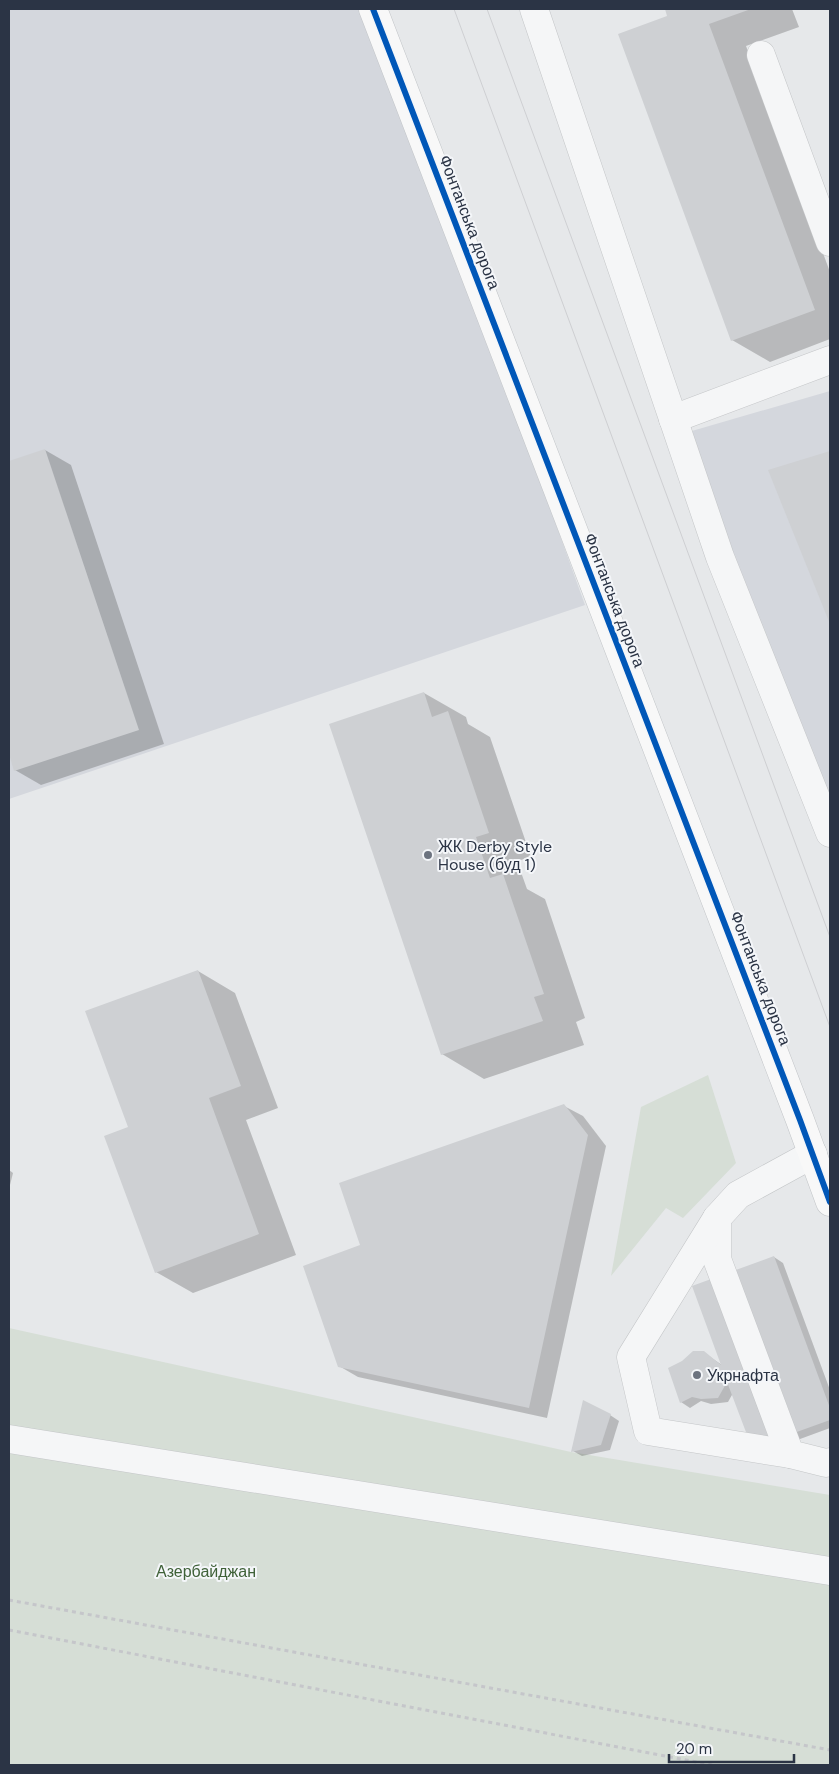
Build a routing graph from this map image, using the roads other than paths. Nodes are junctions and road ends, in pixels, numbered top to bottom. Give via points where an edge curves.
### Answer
1 (373, 9) edge
2 (534, 9) edge
3 (761, 55) dead end
4 (830, 242) edge
5 (830, 360) edge
6 (673, 419) junction
7 (830, 833) edge
8 (821, 1150) edge
9 (830, 1202) edge
10 (717, 1218) junction
11 (9, 1439) edge
12 (790, 1454) junction
13 (830, 1462) edge
14 (830, 1571) edge

1 - 8 main road, Фонтанська дорога
2 - 6 lane
3 - 4 lane
5 - 6 lane
6 - 7 lane via 720,557
8 - 9 main road, Фонтанська дорога
8 - 10 lane via 738,1195
10 - 12 lane via 718,1259
10 - 12 lane via 630,1357 648,1431
11 - 14 lane
12 - 13 lane

